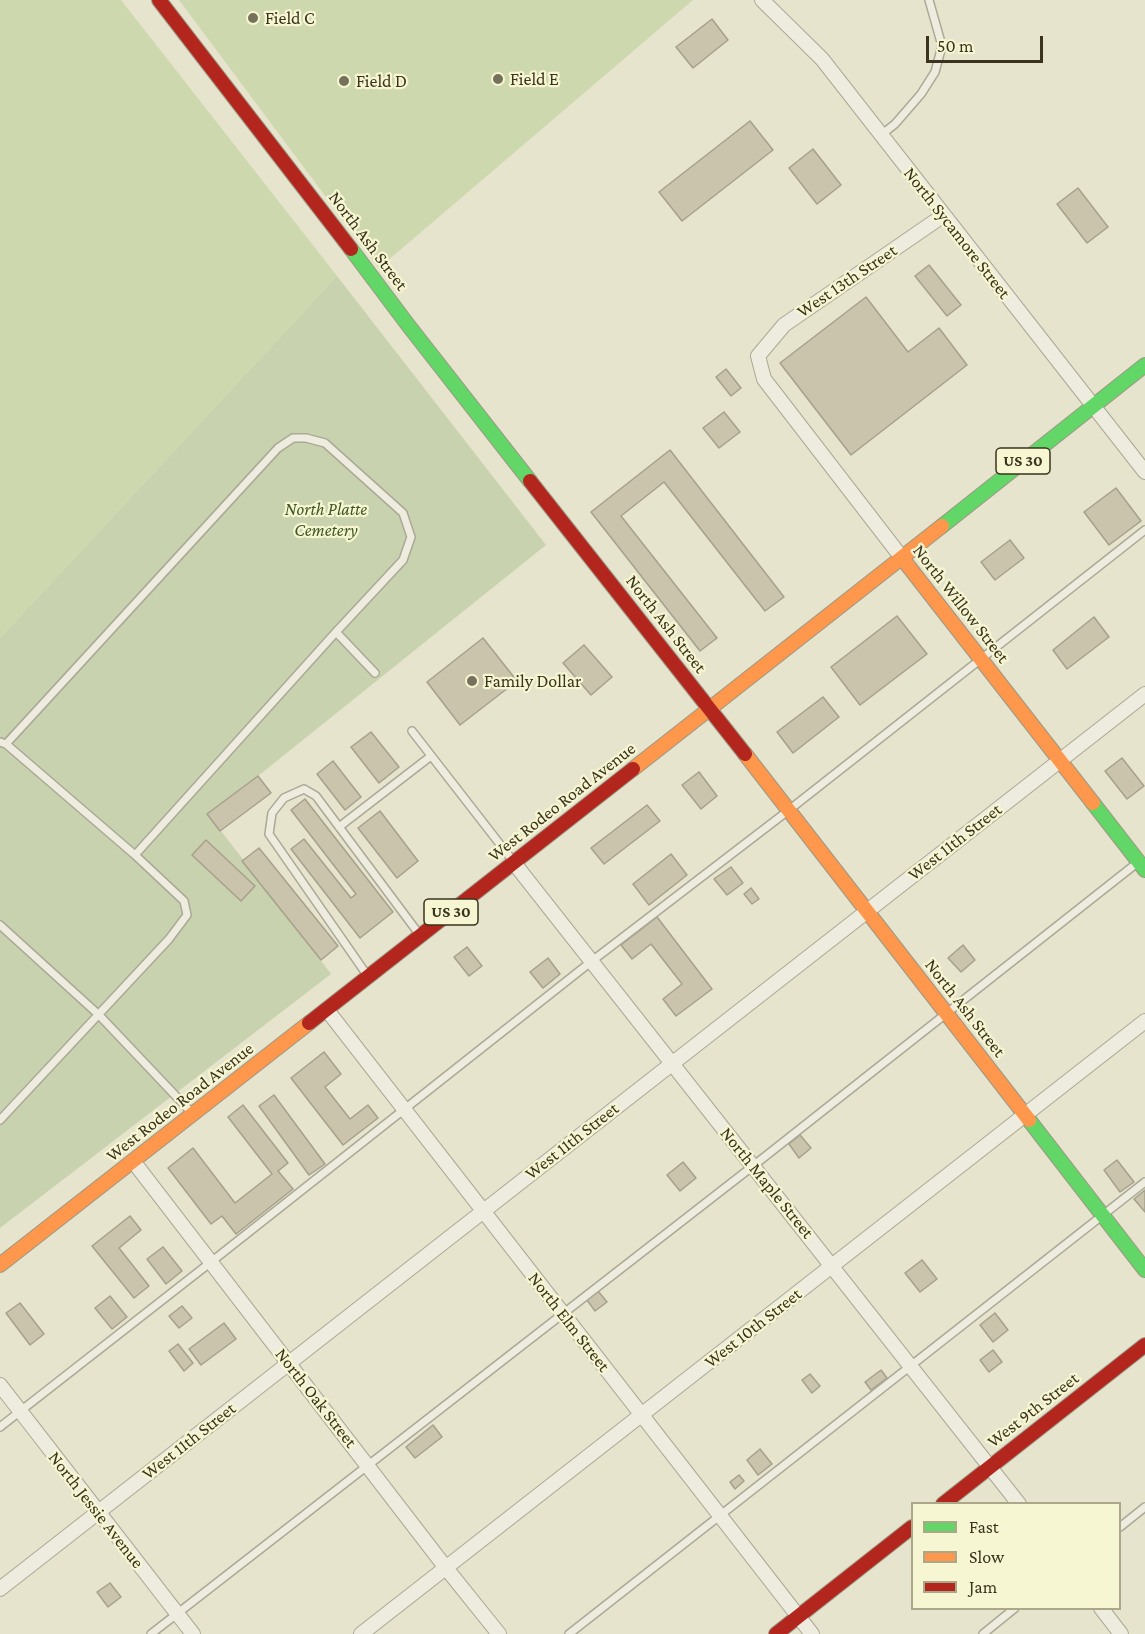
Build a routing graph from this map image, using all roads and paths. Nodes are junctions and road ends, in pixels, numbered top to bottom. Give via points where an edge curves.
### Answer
1 (159, 0) edge
2 (762, 0) edge
3 (929, 0) edge
4 (882, 135) junction
5 (944, 215) junction
6 (758, 356) joint
7 (1145, 365) edge
8 (1093, 406) junction
9 (1145, 472) edge
10 (1145, 530) edge
11 (902, 558) junction
12 (336, 632) junction
13 (980, 659) junction
14 (375, 673) dead end
15 (1145, 694) edge
16 (710, 709) junction
17 (412, 731) dead end
18 (3, 743) edge
19 (432, 756) junction
20 (1060, 760) junction
21 (789, 810) junction
22 (339, 827) junction
23 (135, 855) junction
24 (1143, 862) edge
25 (514, 863) junction
26 (867, 911) junction
27 (0, 925) edge
28 (420, 936) junction
29 (592, 961) junction
30 (369, 977) junction
31 (327, 1010) junction
32 (946, 1014) junction
33 (99, 1015) junction
34 (1145, 1021) edge
35 (671, 1064) junction
36 (404, 1109) junction
37 (193, 1114) junction
38 (1025, 1115) junction
39 (0, 1120) edge
40 (132, 1161) junction
41 (753, 1166) junction
42 (1145, 1182) edge
43 (483, 1211) junction
44 (1102, 1215) junction
45 (211, 1263) junction
46 (0, 1265) edge
47 (832, 1265) junction
48 (1145, 1270) edge
49 (562, 1314) junction
50 (1145, 1345) edge
51 (289, 1363) junction
52 (911, 1365) junction
53 (0, 1385) edge
54 (20, 1411) junction
55 (641, 1415) junction
56 (0, 1427) edge
57 (368, 1465) junction
58 (990, 1466) junction
59 (944, 1502) edge
60 (1018, 1502) edge
61 (1145, 1507) edge
62 (98, 1512) junction
63 (719, 1515) junction
64 (1121, 1525) edge
65 (911, 1528) edge
66 (446, 1568) junction
67 (0, 1589) edge
68 (1013, 1610) edge
69 (1103, 1610) edge
70 (177, 1614) junction
71 (798, 1616) junction
72 (151, 1634) edge
73 (193, 1634) edge
74 (361, 1634) edge
75 (499, 1634) edge
76 (569, 1634) edge
77 (776, 1634) edge
78 (812, 1634) edge
79 (983, 1634) edge
80 (1121, 1634) edge

1 - 16 street, North Ash Street
2 - 4 street, North Sycamore Street via 822,59
3 - 4 lane via 942,46 935,72 921,94
4 - 5 street, North Sycamore Street
5 - 6 street, West 13th Street via 784,325
5 - 8 street, North Sycamore Street
6 - 11 street, North Willow Street via 764,379
7 - 8 street, West Rodeo Road Avenue / US 30
8 - 9 street, North Sycamore Street
8 - 11 street, West Rodeo Road Avenue / US 30
10 - 13 lane
11 - 13 street, North Willow Street
11 - 16 street, West Rodeo Road Avenue / US 30
12 - 14 lane
12 - 18 lane via 403,560 411,537 403,513 325,443 292,438 278,448
12 - 23 lane
13 - 20 street, North Willow Street
13 - 21 lane
15 - 20 street, West 11th Street
16 - 21 street, North Ash Street
16 - 25 street, West Rodeo Road Avenue / US 30
17 - 19 lane
18 - 23 lane
19 - 22 lane
19 - 25 lane
20 - 24 street, North Willow Street
20 - 26 street, West 11th Street
21 - 26 street, North Ash Street
21 - 29 lane
22 - 28 lane
22 - 30 lane via 316,796 304,789 284,798 272,813 269,834
23 - 33 lane via 184,901 187,915
24 - 32 lane
25 - 28 street, West Rodeo Road Avenue / US 30
25 - 29 street, North Maple Street
26 - 32 street, North Ash Street
26 - 35 street, West 11th Street
27 - 33 lane
28 - 30 street, West Rodeo Road Avenue / US 30
29 - 35 street, North Maple Street
29 - 36 lane
30 - 31 street, West Rodeo Road Avenue / US 30
31 - 36 street, North Elm Street
31 - 37 street, West Rodeo Road Avenue / US 30
32 - 38 street, North Ash Street
32 - 41 lane
33 - 37 lane
33 - 39 lane
34 - 38 street, West 10th Street
35 - 41 street, North Maple Street
35 - 43 street, West 11th Street
36 - 43 street, North Elm Street
36 - 45 lane
37 - 40 street, West Rodeo Road Avenue / US 30
38 - 44 street, North Ash Street
38 - 47 street, West 10th Street
40 - 45 street, North Oak Street
40 - 46 street, West Rodeo Road Avenue / US 30
41 - 47 street, North Maple Street
41 - 49 lane
42 - 44 lane
43 - 49 street, North Elm Street
43 - 51 street, West 11th Street
44 - 48 street, North Ash Street
44 - 52 lane
45 - 51 street, North Oak Street
45 - 54 lane
47 - 52 street, North Maple Street
47 - 55 street, West 10th Street
49 - 55 street, North Elm Street
49 - 57 lane
50 - 58 street, West 9th Street
51 - 57 street, North Oak Street
51 - 62 street, West 11th Street
52 - 58 street, North Maple Street
52 - 63 lane
53 - 54 street, North Jessie Avenue
54 - 56 lane
54 - 62 street, North Jessie Avenue
55 - 63 street, North Elm Street
55 - 66 street, West 10th Street
57 - 66 street, North Oak Street
57 - 70 lane
58 - 59 street, West 9th Street
58 - 60 street, North Maple Street
61 - 64 lane
62 - 67 street, West 11th Street
62 - 70 street, North Jessie Avenue
63 - 71 street, North Elm Street
63 - 76 lane
65 - 71 street
66 - 74 street, West 10th Street
66 - 75 street, North Oak Street
68 - 79 lane
69 - 80 street
70 - 72 lane
70 - 73 street, North Jessie Avenue
71 - 77 street
71 - 78 street, North Elm Street

